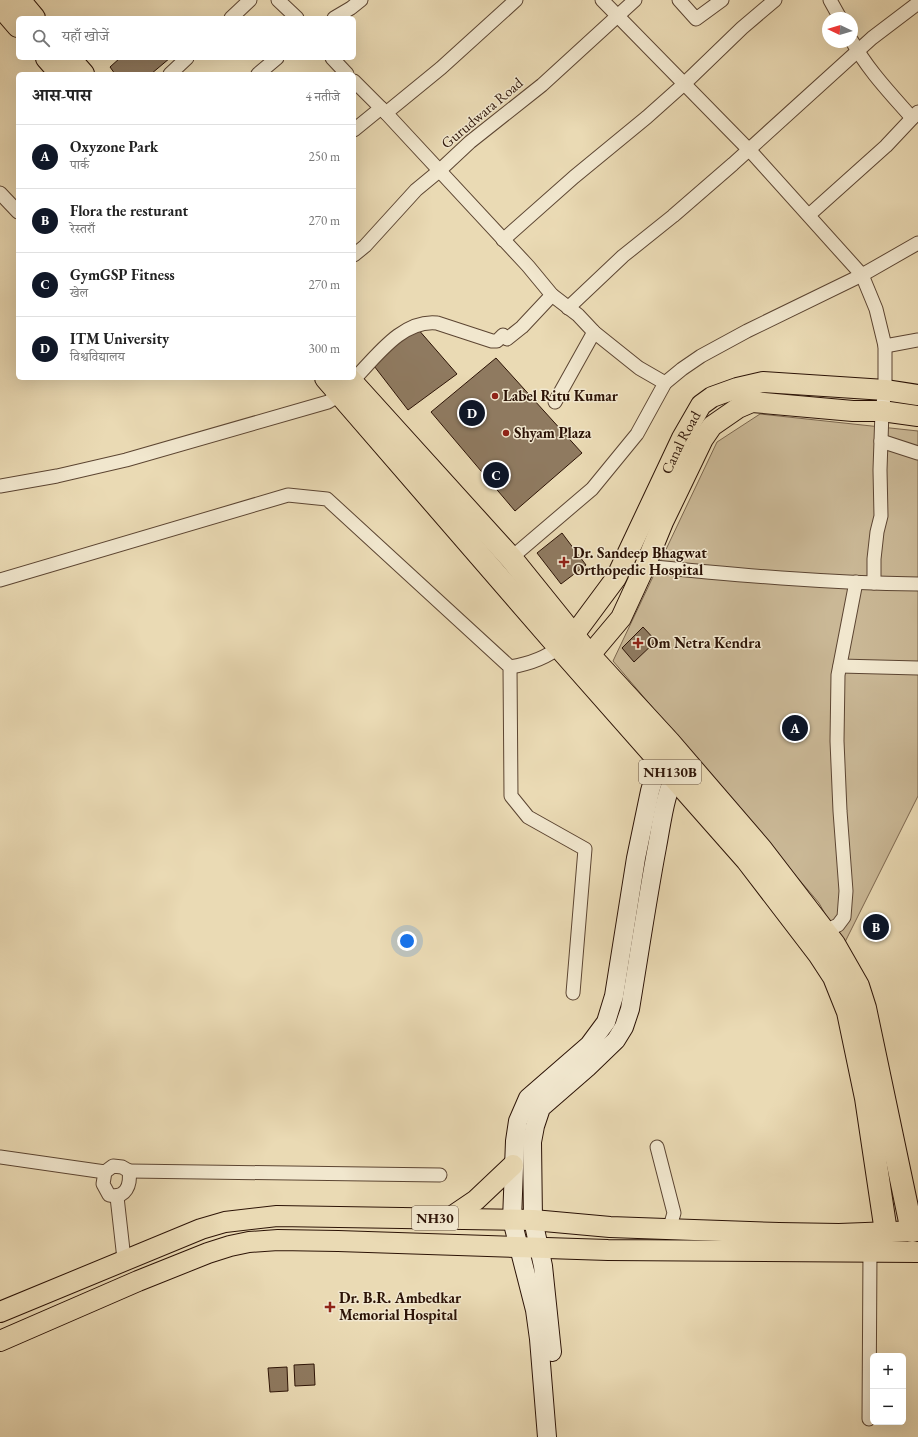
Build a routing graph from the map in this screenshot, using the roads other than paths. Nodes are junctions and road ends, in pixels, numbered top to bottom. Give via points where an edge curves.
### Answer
1 (19, 0) edge
2 (250, 0) edge
3 (278, 0) edge
4 (361, 0) edge
5 (516, 0) edge
6 (602, 0) edge
7 (635, 0) edge
8 (679, 0) edge
9 (722, 0) edge
10 (775, 0) edge
11 (830, 0) edge
12 (918, 3) edge
13 (0, 5) edge
14 (837, 12) edge
15 (32, 16) edge
16 (233, 16) edge
17 (295, 16) edge
18 (337, 16) edge
19 (618, 17) junction
20 (16, 24) edge
21 (858, 45) edge
22 (854, 48) edge
23 (856, 48) edge
24 (48, 60) edge
25 (71, 60) edge
26 (185, 60) edge
27 (275, 60) edge
28 (334, 60) edge
29 (59, 72) edge
30 (81, 72) edge
31 (172, 72) edge
32 (260, 72) edge
33 (345, 72) edge
34 (356, 83) edge
35 (684, 84) junction
36 (384, 111) junction
37 (915, 115) edge
38 (356, 129) edge
39 (749, 149) junction
40 (439, 172) junction
41 (0, 194) edge
42 (16, 210) edge
43 (809, 214) junction
44 (503, 240) junction
45 (918, 243) edge
46 (356, 253) edge
47 (862, 275) junction
48 (552, 295) junction
49 (568, 308) junction
50 (594, 332) junction
51 (918, 340) edge
52 (885, 346) junction
53 (356, 375) edge
54 (332, 380) edge
55 (665, 383) junction
56 (346, 385) edge
57 (885, 390) junction
58 (918, 395) edge
59 (555, 402) dead end
60 (882, 411) junction
61 (918, 416) edge
62 (881, 441) junction
63 (918, 453) edge
64 (0, 486) edge
65 (511, 558) junction
66 (646, 566) junction
67 (0, 580) edge
68 (856, 582) junction
69 (874, 583) junction
70 (918, 584) edge
71 (566, 642) junction
72 (584, 662) junction
73 (840, 666) junction
74 (510, 667) junction
75 (918, 668) edge
76 (664, 751) junction
77 (679, 768) junction
78 (818, 937) junction
79 (573, 993) dead end
80 (657, 1147) dead end
81 (0, 1158) edge
82 (513, 1165) junction
83 (130, 1171) junction
84 (105, 1172) junction
85 (440, 1175) dead end
86 (116, 1197) junction
87 (448, 1219) junction
88 (512, 1220) junction
89 (532, 1220) junction
90 (669, 1230) junction
91 (915, 1231) edge
92 (886, 1232) junction
93 (518, 1246) junction
94 (538, 1247) junction
95 (870, 1252) junction
96 (918, 1252) edge
97 (124, 1259) junction
98 (0, 1312) edge
99 (0, 1341) edge
100 (869, 1419) dead end
101 (547, 1437) edge
102 (558, 1437) edge

1 - 15 highway
2 - 16 street
3 - 17 street
4 - 18 street
5 - 36 street via 441,68
6 - 19 street
7 - 19 street, Gurudwara Road
8 - 9 street via 696,19
10 - 35 street
11 - 14 street
12 - 21 street
13 - 20 highway
19 - 35 street
19 - 40 street, Gurudwara Road via 542,85 470,142
22 - 39 street
23 - 37 street via 891,95
24 - 29 highway
25 - 30 highway
26 - 31 street
27 - 32 street
28 - 33 street
34 - 36 street
35 - 39 street
35 - 44 street
36 - 38 street
36 - 40 street
37 - 43 street via 886,146
39 - 43 street
39 - 49 street via 623,256
40 - 44 street
40 - 46 street, Gurudwara Road via 416,190
41 - 42 street
43 - 47 street
44 - 48 street
45 - 47 street
47 - 52 street via 876,309
47 - 55 street via 701,356
48 - 49 street
48 - 53 street via 507,340 503,335 497,342 492,341 436,323 414,325
49 - 50 street
50 - 55 street via 639,368
50 - 59 street
51 - 52 street
52 - 57 street
54 - 56 highway, NH130B
55 - 65 street via 638,434 619,459 592,489
56 - 64 street via 328,402 315,407 185,444 57,476
56 - 65 highway, NH130B
56 - 71 highway, NH130B
57 - 58 main road, Canal Road
57 - 60 street
57 - 71 main road, Canal Road via 763,382 712,397 701,405 682,438 616,578
60 - 61 main road, Canal Road
60 - 62 street
60 - 66 main road, Canal Road via 853,411 752,402 728,414 712,426 703,439 663,522
62 - 63 street
62 - 69 street via 881,516 874,559
65 - 71 highway, NH130B
66 - 68 street via 733,575
66 - 72 main road, Canal Road via 620,618
67 - 74 street via 288,495 327,499
68 - 69 street
68 - 73 street
69 - 70 street
71 - 72 highway, NH130B
71 - 74 street via 550,655 525,665
72 - 76 highway, NH130B
73 - 75 street
73 - 78 street via 837,741 846,891 844,917 838,925
74 - 79 street via 511,796 528,817 585,849
76 - 77 highway, NH130B
76 - 82 street via 643,820 614,996 606,1022 589,1045 528,1098 518,1121
77 - 78 highway, NH130B via 748,860
77 - 89 street via 667,798 630,1009 616,1040 541,1108 532,1142
78 - 91 highway, NH130B via 849,968 858,986
78 - 92 highway, NH130B via 848,1012 866,1098
80 - 90 street via 674,1213
81 - 84 street
82 - 87 main road via 476,1200
82 - 88 street
83 - 84 street via 122,1166 113,1166
83 - 85 street
83 - 86 street via 130,1182 125,1193
84 - 86 street via 105,1190 109,1195
86 - 97 street
87 - 88 main road, NH30
87 - 97 main road, NH30 via 277,1216 246,1219 201,1229
88 - 89 main road, NH30
88 - 93 street
89 - 90 main road, NH30
89 - 94 street
90 - 92 main road, NH30 via 839,1234
91 - 92 main road, NH30
93 - 94 main road, NH30
93 - 99 main road, NH30 via 284,1240 230,1246 138,1281
93 - 101 street via 530,1284 540,1339
94 - 95 main road, NH30
94 - 102 street via 547,1293
95 - 96 main road, NH30
95 - 100 street
97 - 98 main road, NH30

